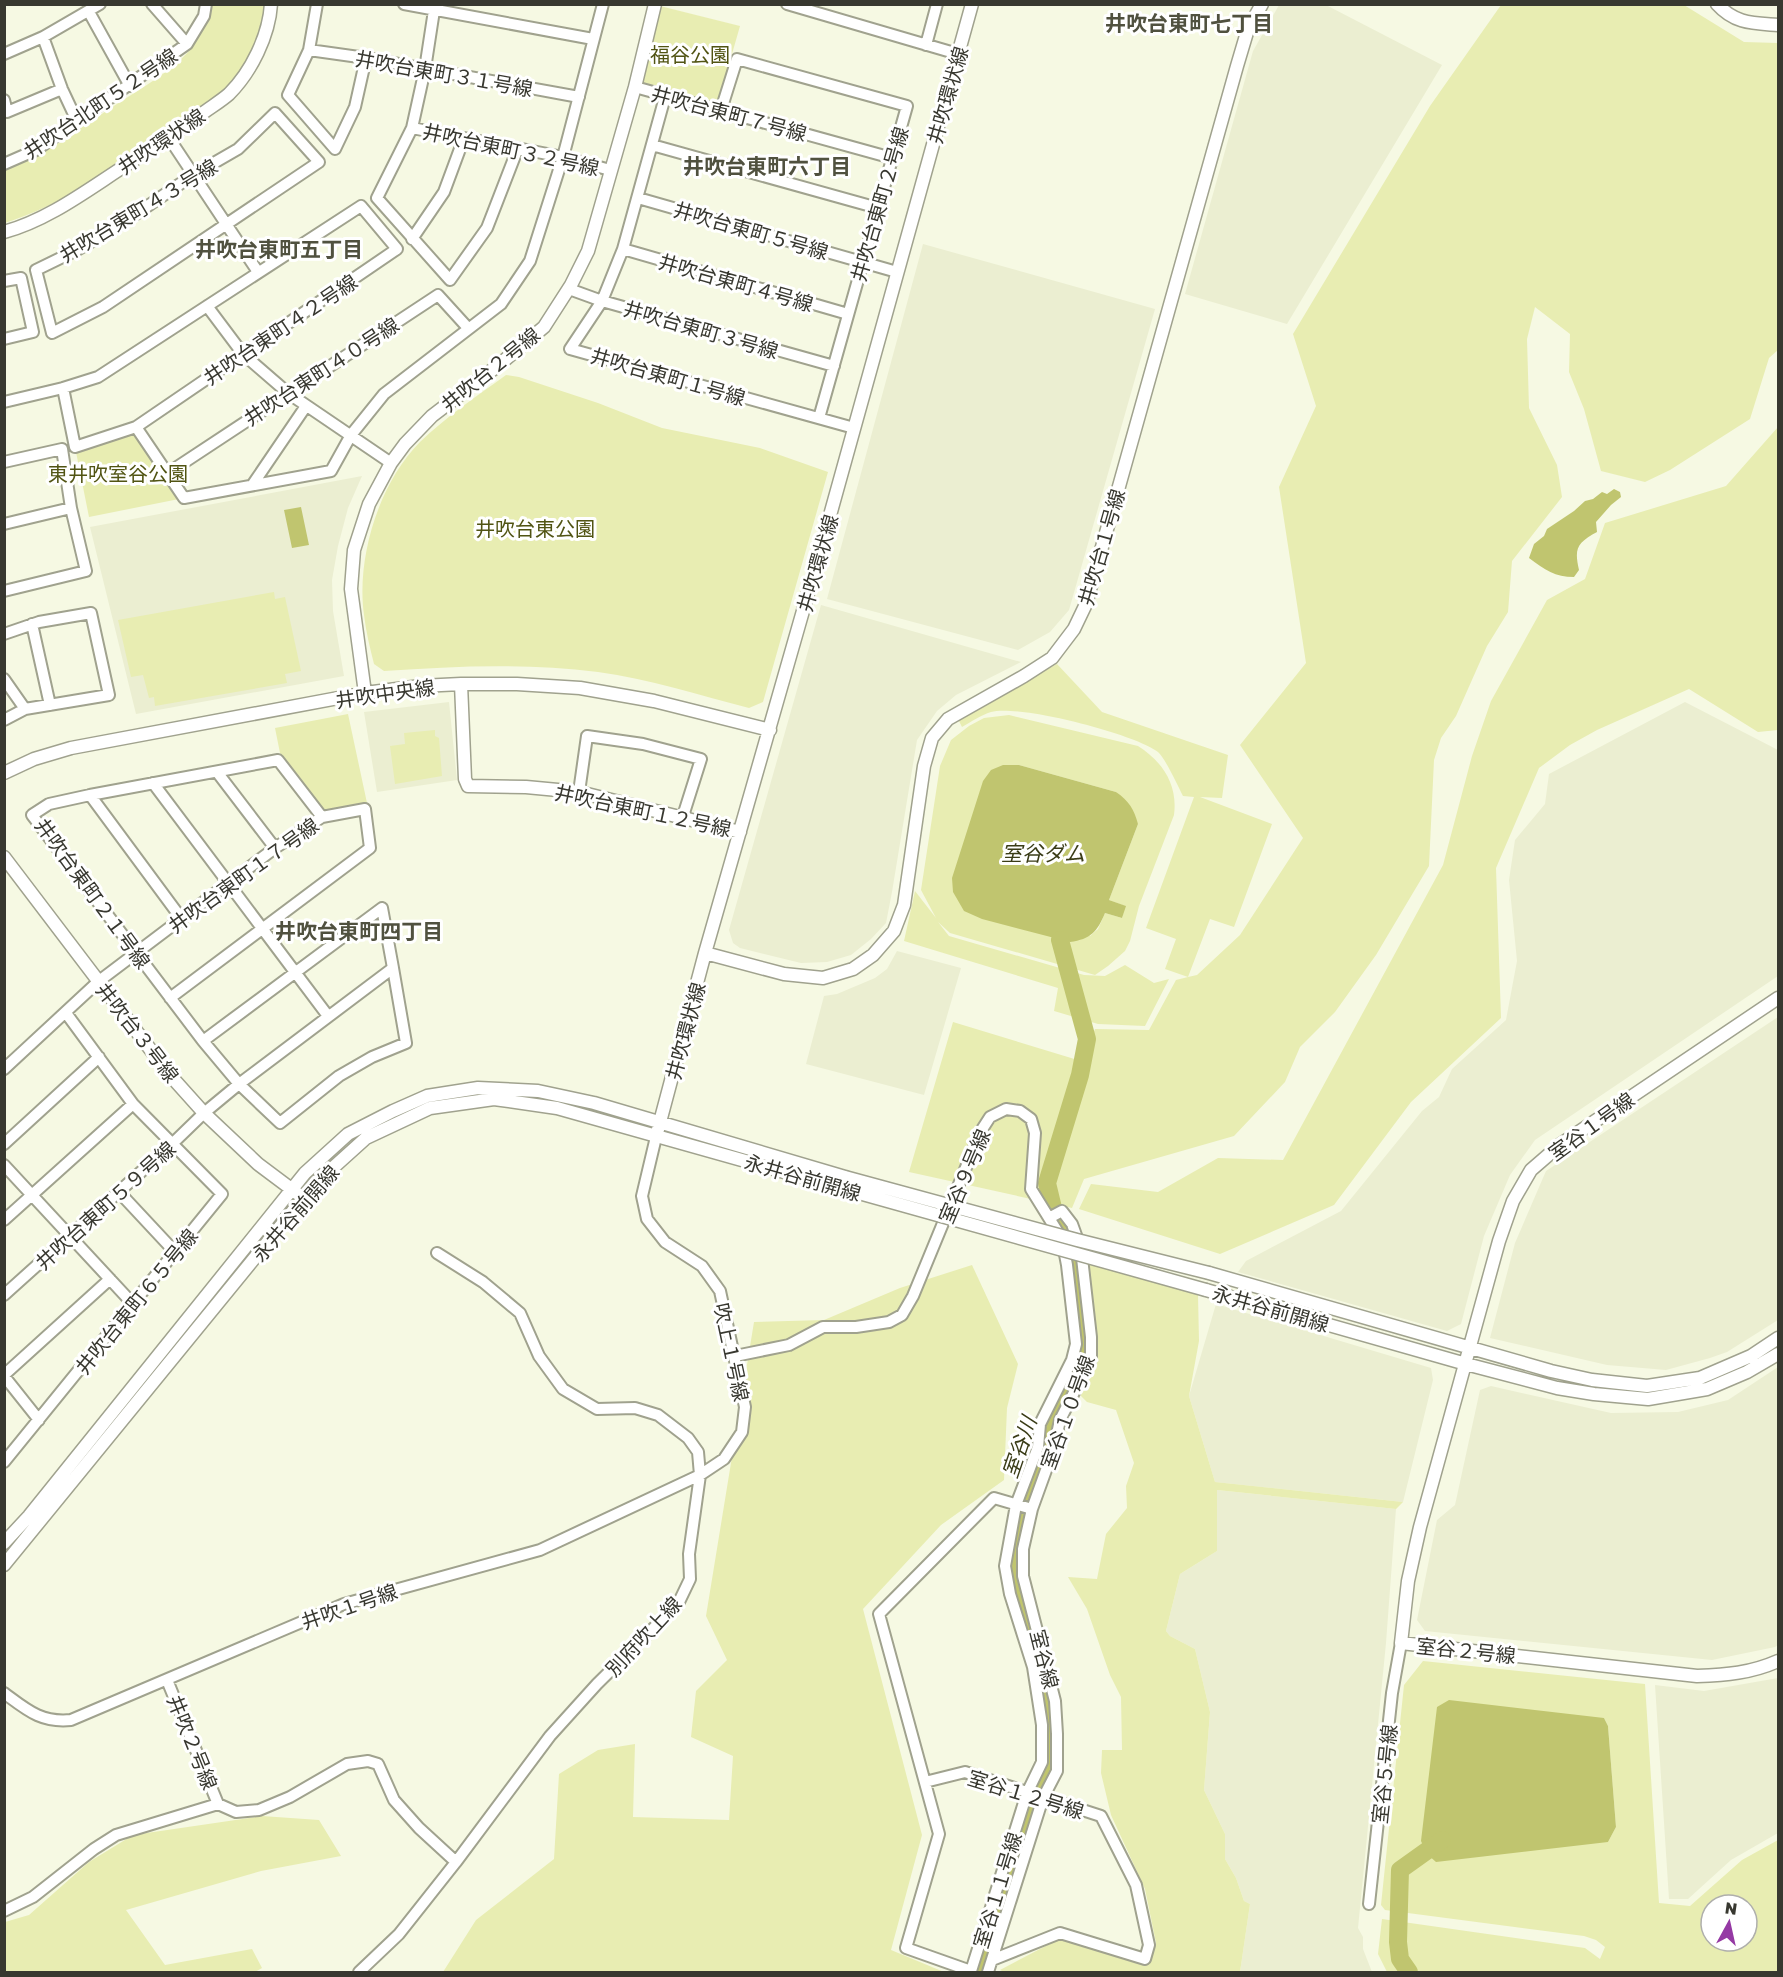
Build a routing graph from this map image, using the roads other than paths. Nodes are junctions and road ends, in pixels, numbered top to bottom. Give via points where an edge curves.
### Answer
1 (100, 4) edge
2 (152, 4) edge
3 (206, 4) edge
4 (271, 4) edge
5 (317, 4) edge
6 (404, 4) edge
7 (603, 4) edge
8 (655, 4) edge
9 (787, 4) edge
10 (937, 4) edge
11 (972, 4) edge
12 (1262, 4) edge
13 (1717, 4) edge
14 (435, 7) edge
15 (89, 12) junction
16 (1779, 25) edge
17 (43, 37) junction
18 (593, 39) junction
19 (188, 44) junction
20 (926, 45) junction
21 (309, 50) junction
22 (4, 54) edge
23 (958, 54) junction
24 (366, 58) junction
25 (425, 69) junction
26 (130, 86) junction
27 (635, 87) junction
28 (62, 89) junction
29 (665, 96) junction
30 (579, 97) junction
31 (4, 100) edge
32 (721, 110) junction
33 (77, 121) junction
34 (412, 128) junction
35 (169, 138) junction
36 (464, 138) junction
37 (652, 145) junction
38 (518, 148) junction
39 (563, 157) junction
40 (892, 158) junction
41 (4, 164) edge
42 (610, 170) junction
43 (193, 175) junction
44 (638, 198) junction
45 (878, 208) junction
46 (226, 224) junction
47 (4, 232) edge
48 (412, 239) junction
49 (623, 249) junction
50 (863, 262) junction
51 (258, 272) junction
52 (897, 272) junction
53 (4, 281) edge
54 (569, 289) junction
55 (602, 301) junction
56 (207, 306) junction
57 (848, 314) junction
58 (468, 328) junction
59 (4, 339) edge
60 (243, 354) junction
61 (834, 366) junction
62 (63, 388) junction
63 (288, 393) junction
64 (4, 402) edge
65 (306, 406) junction
66 (819, 418) junction
67 (136, 427) junction
68 (854, 428) junction
69 (351, 435) junction
70 (4, 462) edge
71 (391, 463) junction
72 (168, 473) junction
73 (253, 484) junction
74 (71, 508) junction
75 (4, 524) edge
76 (4, 591) edge
77 (32, 624) junction
78 (4, 634) edge
79 (4, 678) edge
80 (461, 684) junction
81 (365, 693) junction
82 (50, 705) junction
83 (25, 709) junction
84 (4, 720) edge
85 (770, 730) junction
86 (217, 772) junction
87 (4, 773) edge
88 (153, 783) junction
89 (579, 792) junction
90 (90, 795) junction
91 (683, 816) junction
92 (322, 818) junction
93 (740, 831) junction
94 (275, 848) junction
95 (4, 857) edge
96 (227, 883) junction
97 (181, 918) junction
98 (262, 928) junction
99 (135, 953) junction
100 (705, 953) junction
101 (393, 968) junction
102 (294, 972) junction
103 (99, 981) junction
104 (170, 998) junction
105 (1779, 998) edge
106 (66, 1013) junction
107 (328, 1016) junction
108 (203, 1041) junction
109 (99, 1057) junction
110 (4, 1069) edge
111 (239, 1084) junction
112 (133, 1104) junction
113 (204, 1113) junction
114 (661, 1121) junction
115 (656, 1137) junction
116 (4, 1144) edge
117 (172, 1144) junction
118 (4, 1166) edge
119 (843, 1183) junction
120 (292, 1189) junction
121 (119, 1192) junction
122 (32, 1195) junction
123 (304, 1199) junction
124 (1049, 1218) junction
125 (4, 1220) edge
126 (70, 1237) junction
127 (176, 1252) junction
128 (437, 1253) dead end
129 (110, 1280) junction
130 (4, 1295) edge
131 (133, 1304) junction
132 (1779, 1338) edge
133 (1470, 1348) junction
134 (1779, 1354) edge
135 (735, 1356) junction
136 (1466, 1364) junction
137 (4, 1376) edge
138 (39, 1420) junction
139 (4, 1462) edge
140 (700, 1475) junction
141 (1016, 1505) junction
142 (1032, 1509) junction
143 (4, 1543) edge
144 (4, 1565) edge
145 (1401, 1643) junction
146 (1779, 1661) edge
147 (167, 1680) junction
148 (4, 1694) edge
149 (924, 1782) junction
150 (1027, 1793) junction
151 (1043, 1798) junction
152 (218, 1804) junction
153 (456, 1862) junction
154 (1369, 1904) dead end
155 (4, 1911) edge
156 (992, 1960) junction
157 (359, 1972) edge
158 (988, 1972) edge

1 - 15 street
2 - 19 street
3 - 19 street, 井吹台北町５２号線 via 204,16
4 - 35 street, 井吹環状線 via 259,49 247,72 229,94
5 - 21 street
6 - 14 street
7 - 18 street
8 - 27 street, 井吹台２号線
9 - 20 street
10 - 20 street
11 - 23 street, 井吹環状線
12 - 100 street, 井吹台１号線 via 1248,29 1086,604 1074,629 1052,658 948,719 932,738 924,766 904,905 894,931 873,955 853,969 823,978 784,974
13 - 16 street via 1732,19
14 - 18 street
14 - 25 street
15 - 17 street
15 - 26 street
17 - 22 street
17 - 28 street
18 - 30 street
19 - 26 street, 井吹台北町５２号線
20 - 23 street
21 - 24 street, 井吹台東町３１号線
21 - 24 street via 288,95 335,149 355,107
23 - 52 street, 井吹環状線
24 - 25 street, 井吹台東町３１号線
25 - 30 street, 井吹台東町３１号線
25 - 34 street
26 - 33 street, 井吹台北町５２号線
27 - 29 street, 井吹台東町７号線
27 - 42 street, 井吹台２号線
28 - 31 street via 7,112
28 - 33 street
29 - 32 street, 井吹台東町７号線
29 - 37 street, 井吹台東町１号線
30 - 39 street
32 - 40 street, 井吹台東町７号線
32 - 40 street, 井吹台東町２号線 via 737,59 895,102 907,106
33 - 41 street, 井吹台北町５２号線 via 36,150
34 - 36 street, 井吹台東町３２号線
34 - 48 street via 377,198
35 - 43 street
35 - 47 street, 井吹環状線 via 44,217
36 - 38 street, 井吹台東町３２号線
36 - 48 street via 444,192
37 - 44 street, 井吹台東町１号線
37 - 45 street
38 - 39 street, 井吹台東町３２号線
38 - 48 street via 487,228 450,280
39 - 42 street, 井吹台東町３２号線
39 - 58 street via 530,261 501,304
40 - 45 street, 井吹台東町２号線
42 - 54 street, 井吹台２号線 via 588,251
43 - 46 street
43 - 46 street, 井吹台東町４３号線 via 238,149 275,113 319,162
43 - 46 street, 井吹台東町４３号線 via 120,225 36,270 52,333 103,307
44 - 49 street, 井吹台東町１号線
44 - 50 street, 井吹台東町５号線
45 - 50 street, 井吹台東町２号線
46 - 51 street
49 - 55 street, 井吹台東町１号線
49 - 57 street, 井吹台東町４号線
50 - 52 street, 井吹台東町５号線
50 - 57 street, 井吹台東町２号線
51 - 56 street, 井吹台東町４２号線
51 - 60 street, 井吹台東町４２号線 via 362,206 397,249
52 - 68 street, 井吹環状線
53 - 59 street via 21,278 33,332
54 - 55 street, 井吹台東町３号線
54 - 71 street, 井吹台２号線 via 544,327 432,416
55 - 61 street, 井吹台東町３号線
55 - 66 street, 井吹台東町１号線 via 570,349
56 - 60 street
56 - 62 street, 井吹台東町４２号線 via 98,378
57 - 61 street, 井吹台東町２号線
58 - 63 street, 井吹台東町４０号線 via 438,295
58 - 69 street via 384,394
60 - 63 street
60 - 67 street, 井吹台東町４２号線
61 - 66 street, 井吹台東町２号線
62 - 64 street, 井吹台東町４２号線
62 - 67 street, 井吹台東町４２号線 via 75,447
63 - 65 street
63 - 72 street, 井吹台東町４０号線
65 - 69 street
65 - 73 street
66 - 68 street, 井吹台東町１号線
67 - 72 street
68 - 85 street, 井吹環状線
69 - 71 street
69 - 73 street via 331,471
70 - 74 street via 62,449
71 - 81 street, 井吹台２号線 via 369,504 354,550 351,589
72 - 73 street via 184,498
74 - 75 street
74 - 76 street via 86,571
77 - 78 street
77 - 82 street
77 - 82 street via 91,613 109,695
79 - 83 street
80 - 81 street, 井吹中央線
80 - 85 street, 井吹中央線 via 580,688 654,700
80 - 89 street, 井吹台東町１２号線 via 468,786
81 - 87 street, 井吹中央線 via 71,748
82 - 83 street
83 - 84 street
85 - 93 street, 井吹環状線
86 - 88 street, 井吹台東町２１号線
86 - 92 street, 井吹台東町２１号線 via 278,760
86 - 94 street
88 - 90 street, 井吹台東町２１号線
88 - 96 street
89 - 91 street, 井吹台東町１２号線
89 - 91 street via 587,736 643,744 701,759
90 - 97 street
90 - 99 street, 井吹台東町２１号線 via 49,804 32,815
91 - 93 street, 井吹台東町１２号線
92 - 94 street, 井吹台東町１７号線
92 - 98 street, 井吹台東町１７号線 via 364,809 370,848
93 - 100 street, 井吹環状線
94 - 96 street, 井吹台東町１７号線
95 - 103 street, 井吹台３号線
96 - 97 street, 井吹台東町１７号線
96 - 98 street
97 - 99 street, 井吹台東町１７号線
98 - 102 street
98 - 104 street, 井吹台東町１７号線
99 - 103 street, 井吹台東町１７号線
99 - 104 street, 井吹台東町２１号線
100 - 114 street, 井吹環状線
101 - 102 street via 382,908
101 - 107 street, 井吹台東町５９号線
101 - 111 street, 井吹台東町２１号線 via 406,1043 339,1076 280,1123
102 - 107 street
102 - 108 street
103 - 106 street, 井吹台東町１７号線
103 - 113 street, 井吹台３号線 via 169,1074
104 - 108 street, 井吹台東町２１号線
105 - 133 street, 室谷１号線 via 1561,1144 1532,1170 1509,1212
106 - 109 street
106 - 110 street, 井吹台東町１７号線
107 - 111 street, 井吹台東町５９号線
108 - 111 street, 井吹台東町２１号線
109 - 112 street
109 - 116 street
111 - 113 street, 井吹台東町５９号線
112 - 117 street
112 - 122 street
113 - 117 street, 井吹台東町５９号線
113 - 120 street, 井吹台３号線 via 258,1164
114 - 115 street, 井吹環状線
114 - 119 street, 永井谷前開線
114 - 120 street, 永井谷前開線 via 538,1091 478,1089 427,1096 348,1134
115 - 119 street, 永井谷前開線
115 - 123 street, 永井谷前開線 via 557,1108 495,1099 430,1108 366,1138
115 - 135 street, 吹上１号線 via 642,1196 647,1219 665,1242 702,1266 720,1291
117 - 121 street, 井吹台東町５９号線
117 - 127 street, 井吹台東町６５号線 via 222,1194
118 - 122 street
119 - 133 street, 永井谷前開線, bridge via 1209,1273
119 - 136 street, 永井谷前開線, bridge
120 - 123 street, 井吹台３号線
120 - 143 street, 永井谷前開線 via 30,1516
121 - 126 street, 井吹台東町５９号線
121 - 127 street
122 - 125 street
122 - 126 street
123 - 144 street, 永井谷前開線
124 - 135 street, 室谷９号線 via 1031,1189 1035,1133 1031,1119 1020,1111 1006,1109 990,1117 981,1131 902,1315 889,1322 823,1327 789,1345
124 - 141 street, 室谷９号線 via 1062,1239 1076,1344 1040,1424 1038,1447
124 - 142 street, 室谷１０号線 via 1062,1211 1072,1224 1081,1249 1091,1359 1060,1420
126 - 129 street
126 - 130 street, 井吹台東町５９号線
127 - 131 street, 井吹台東町６５号線
128 - 140 street, 別府吹上線 via 483,1282 520,1313 539,1356 563,1389 597,1409 635,1408 658,1415 688,1438 698,1452
129 - 131 street
129 - 137 street
131 - 138 street, 井吹台東町６５号線
132 - 133 street, 永井谷前開線 via 1751,1356 1700,1378 1647,1386 1592,1380
133 - 136 street, 室谷１号線
134 - 136 street, 永井谷前開線 via 1707,1389 1648,1399 1557,1388
135 - 140 street, 吹上１号線 via 745,1407 742,1432 724,1459
136 - 145 street, 室谷２号線 via 1418,1538
137 - 138 street
138 - 139 street, 井吹台東町６５号線
140 - 147 street, 井吹１号線 via 540,1550 344,1604
140 - 153 street, 別府吹上線 via 689,1554 690,1580 678,1604 550,1736
141 - 142 street
141 - 149 street, 室谷１１号線 via 994,1498 879,1614
141 - 150 street, 室谷１１号線 via 1005,1566 1033,1667 1042,1725 1042,1762
142 - 151 street, 室谷線 via 1023,1549 1023,1576 1055,1701 1057,1734 1057,1771
145 - 146 street, 室谷２号線 via 1697,1676 1759,1670
145 - 154 street, 室谷５号線
147 - 148 street, 井吹１号線 via 71,1720 36,1716
147 - 152 street, 井吹２号線
149 - 150 street, 室谷１２号線 via 965,1772
149 - 150 street, 室谷１１号線 via 939,1834 906,1948 971,1971
150 - 151 street, 室谷１２号線
151 - 156 street, 室谷線
151 - 156 street, 室谷１２号線 via 1101,1816 1136,1885 1149,1945 1145,1959 1060,1934
152 - 153 street via 236,1812 259,1810 347,1764 368,1761 378,1764 394,1800 418,1828
152 - 155 street via 116,1835 33,1897
153 - 157 street, 別府吹上線 via 399,1934
156 - 158 street, 室谷線

